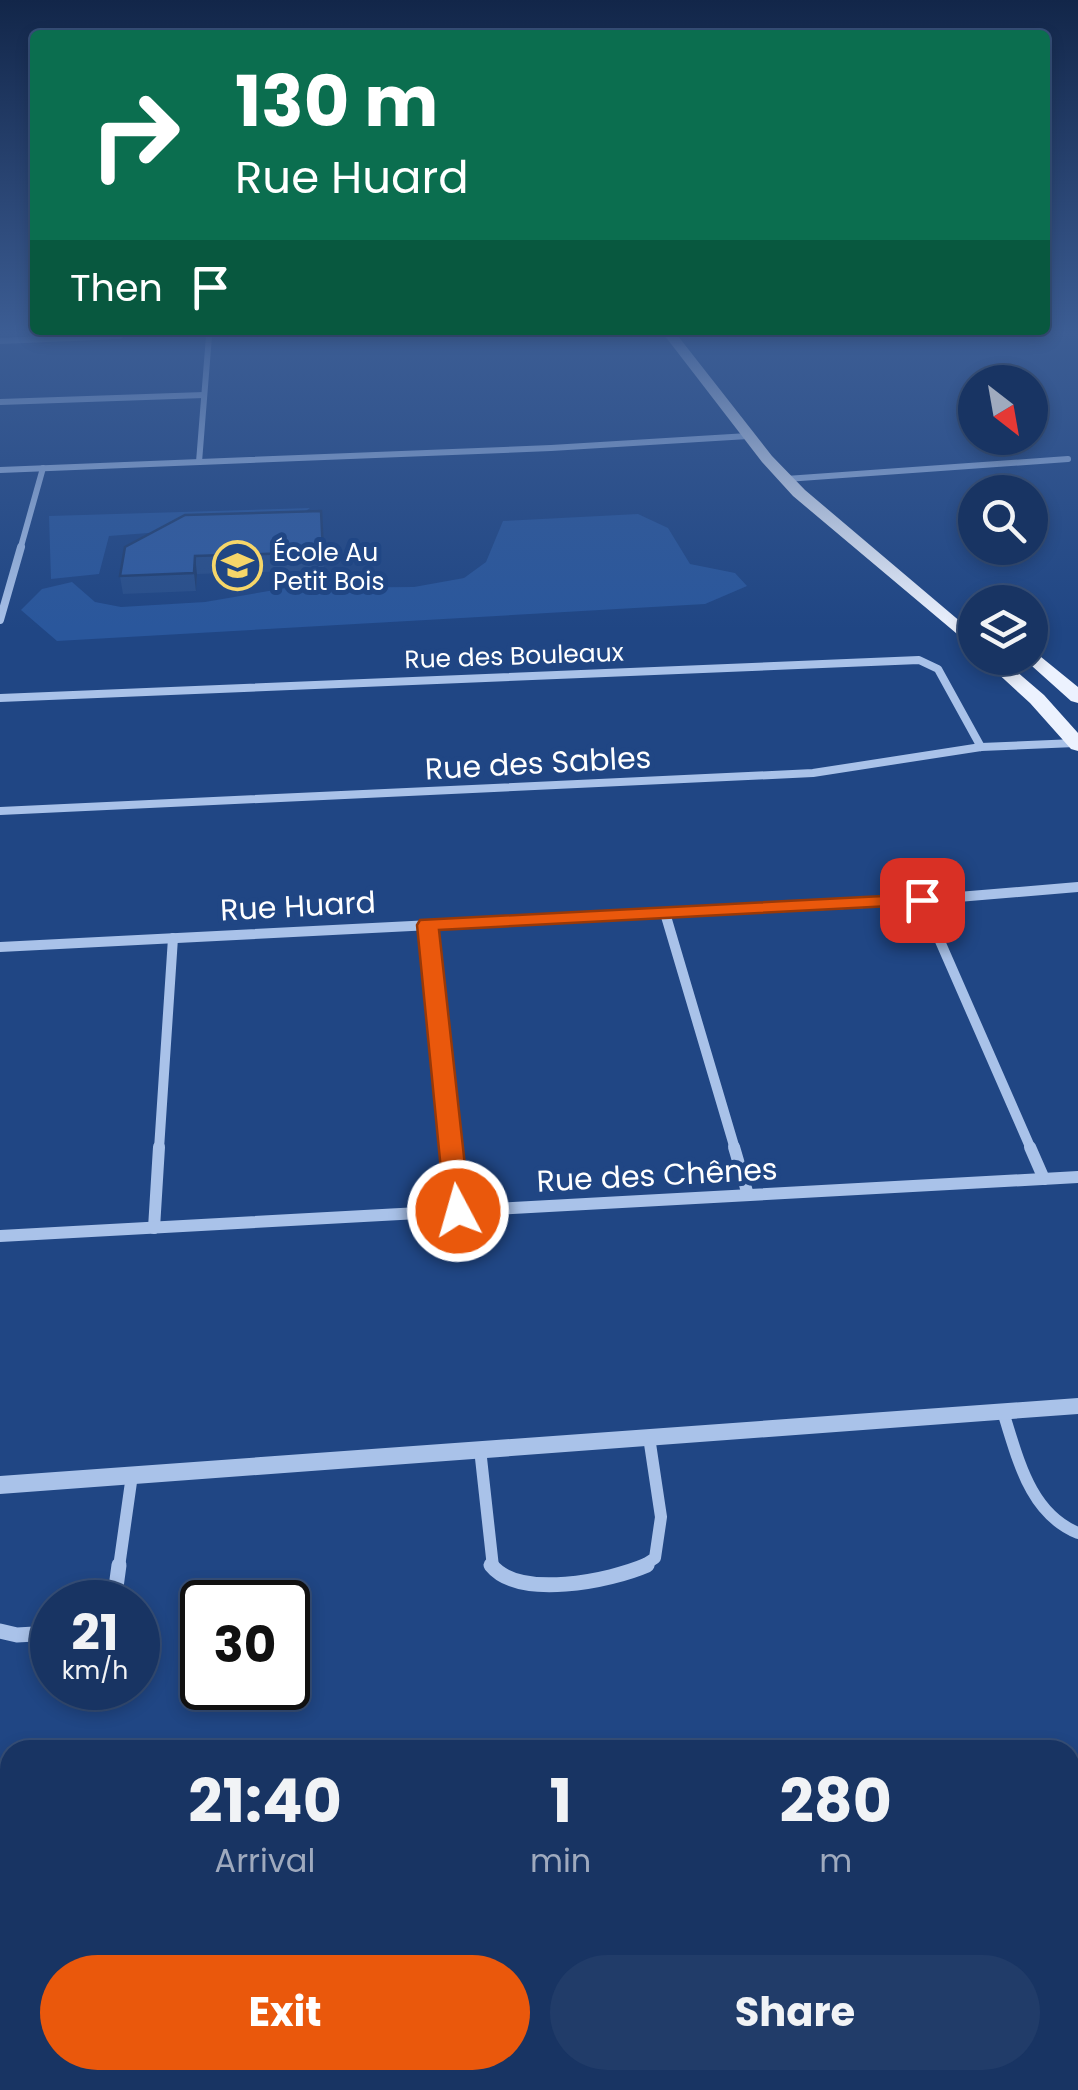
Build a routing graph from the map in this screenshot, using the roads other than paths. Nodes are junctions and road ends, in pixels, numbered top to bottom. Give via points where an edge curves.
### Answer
1 (201, 434) edge
2 (746, 434) edge
3 (748, 436) junction
4 (1068, 459) dead end
5 (199, 462) junction
6 (42, 468) junction
7 (0, 470) edge
8 (786, 479) junction
9 (876, 556) junction
10 (958, 607) edge
11 (0, 620) edge
12 (958, 628) edge
13 (1048, 660) edge
14 (1048, 669) edge
15 (1078, 673) edge
16 (1009, 675) edge
17 (1078, 697) edge
18 (0, 698) edge
19 (1077, 743) edge
20 (981, 746) junction
21 (0, 812) edge
22 (1078, 887) edge
23 (922, 900) junction
24 (665, 913) junction
25 (428, 925) junction
26 (173, 938) junction
27 (0, 947) edge
28 (1078, 1177) edge
29 (1044, 1179) junction
30 (748, 1195) junction
31 (458, 1211) junction
32 (154, 1228) junction
33 (0, 1236) edge
34 (1078, 1406) edge
35 (1003, 1412) junction
36 (649, 1436) junction
37 (480, 1448) junction
38 (132, 1474) junction
39 (0, 1485) edge
40 (1078, 1533) edge
41 (117, 1580) edge
42 (0, 1631) edge
43 (30, 1634) edge

1 - 5 street
2 - 3 main road
3 - 5 street
3 - 8 main road
4 - 8 street
5 - 6 street
6 - 7 street
6 - 11 street
8 - 9 main road
9 - 10 main road
9 - 12 main road
13 - 15 main road
14 - 17 main road
16 - 19 main road
18 - 20 street, Rue des Bouleaux via 920,660 938,669
19 - 20 street, Rue des Sables
20 - 21 street, Rue des Sables via 814,773
22 - 23 street, Rue Huard
23 - 24 street, Rue Huard
23 - 29 street
24 - 25 street, Rue Huard
24 - 30 street
25 - 26 street, Rue Huard
25 - 31 street
26 - 27 street, Rue Huard
26 - 32 street
28 - 29 street, Rue des Chênes
29 - 30 street, Rue des Chênes
30 - 31 street, Rue des Chênes
31 - 32 street, Rue des Chênes
32 - 33 street, Rue des Chênes
34 - 35 street
35 - 36 street
35 - 40 street via 1044,1510
36 - 37 street
36 - 37 street via 663,1540 656,1558 643,1570 558,1584 516,1582 490,1564
37 - 38 street
38 - 39 street
38 - 41 street
42 - 43 street

